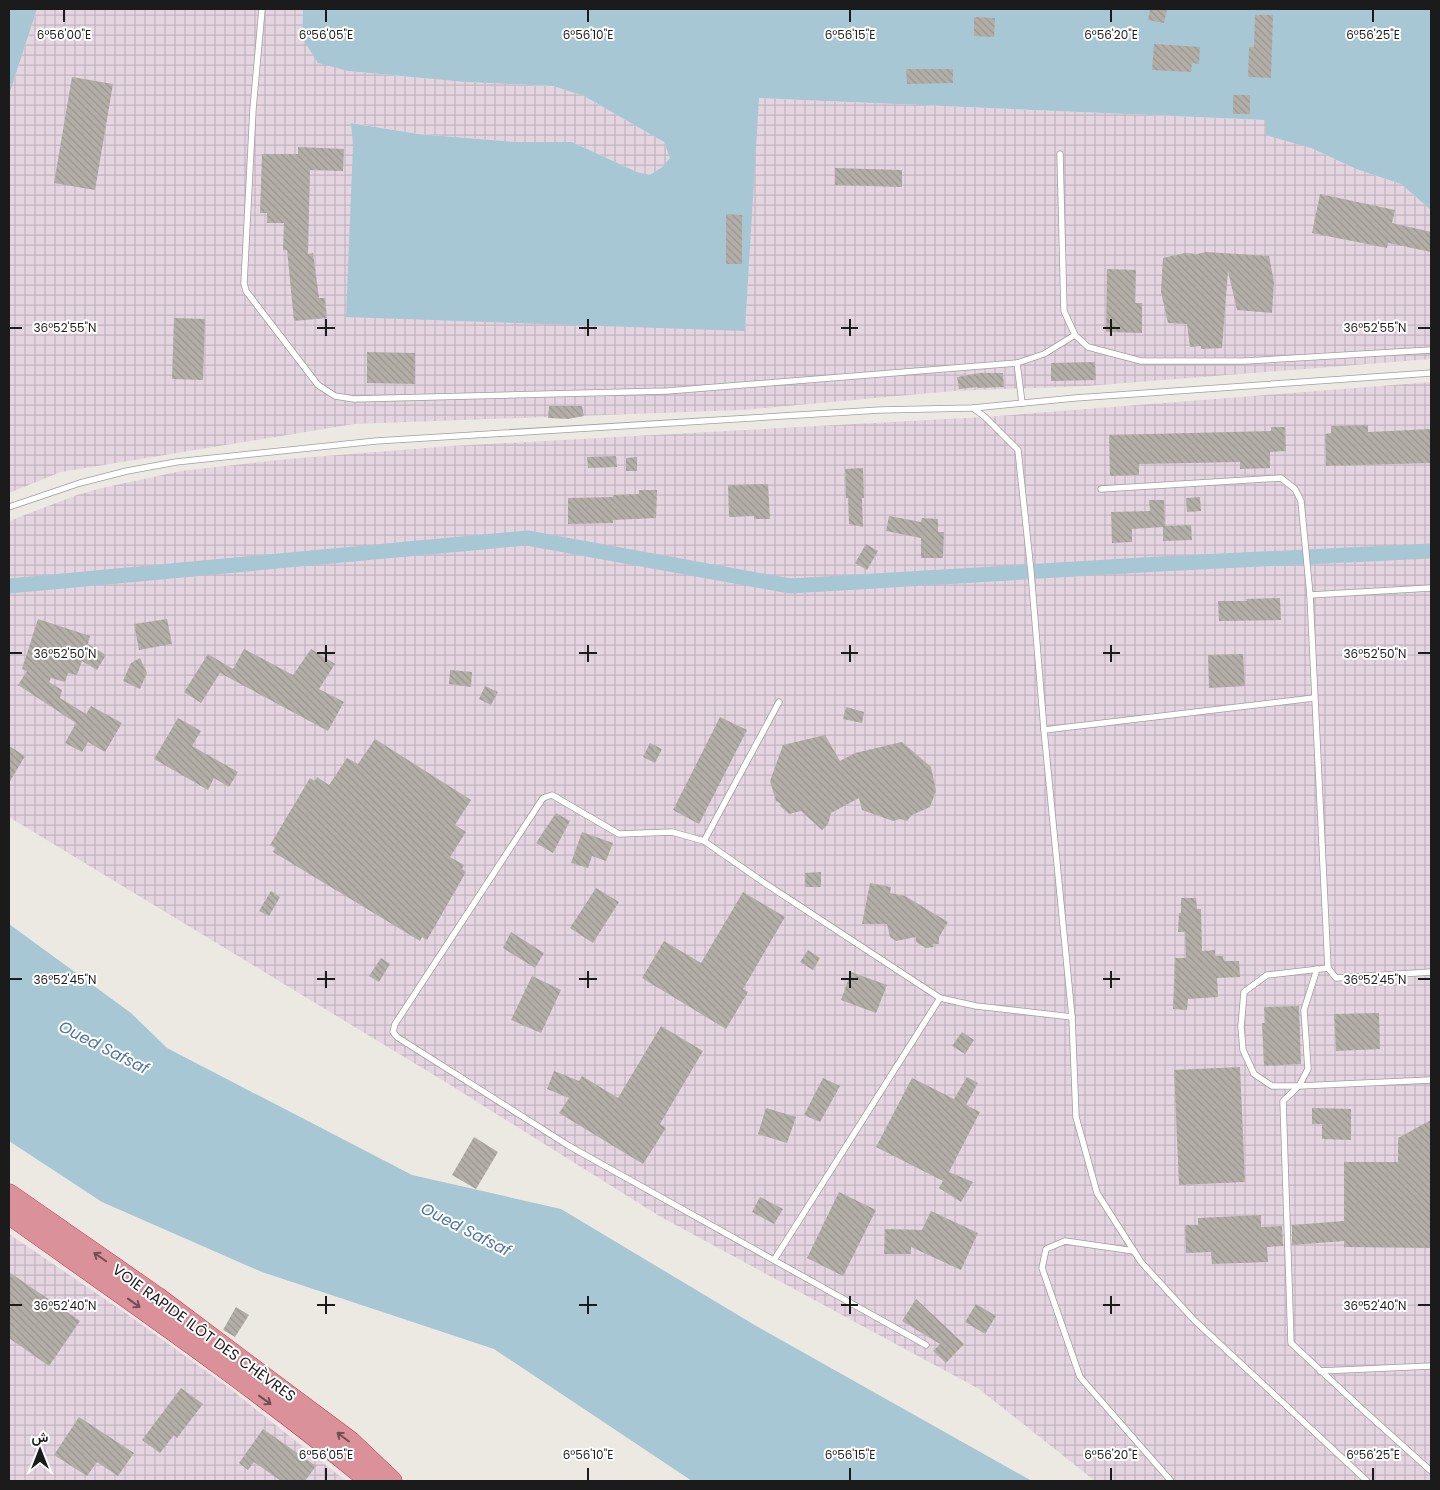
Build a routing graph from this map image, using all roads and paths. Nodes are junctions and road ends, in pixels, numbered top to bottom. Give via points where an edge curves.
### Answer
1 (262, 9) edge
2 (1060, 154) dead end
3 (1075, 335) junction
4 (1431, 350) edge
5 (1017, 363) junction
6 (1431, 373) edge
7 (1022, 403) junction
8 (973, 408) junction
9 (1101, 489) dead end
10 (9, 507) edge
11 (1431, 588) edge
12 (1310, 595) junction
13 (1314, 698) junction
14 (779, 702) dead end
15 (1044, 730) junction
16 (704, 841) junction
17 (1328, 968) junction
18 (1317, 969) junction
19 (1431, 972) edge
20 (940, 998) junction
21 (1072, 1017) junction
22 (1431, 1080) edge
23 (1299, 1086) junction
24 (9, 1194) edge
25 (9, 1214) edge
26 (1134, 1251) junction
27 (774, 1260) junction
28 (926, 1345) dead end
29 (1431, 1366) edge
30 (1320, 1371) junction
31 (1431, 1471) edge
32 (370, 1481) edge
33 (392, 1481) edge
34 (1171, 1481) edge
35 (1368, 1481) edge

1 - 5 lane via 244,283 246,291 318,385 335,396 354,399 667,390
2 - 3 lane via 1064,312
3 - 4 lane via 1088,347 1141,361 1245,361
3 - 5 lane via 1044,354
5 - 7 lane
6 - 7 lane
7 - 8 lane
8 - 10 lane via 880,410 376,441 146,467 80,483
8 - 15 lane via 1018,450
9 - 12 lane via 1281,478 1295,489 1301,501
11 - 12 lane
12 - 13 lane
13 - 15 lane
13 - 17 lane
14 - 16 lane
15 - 21 lane
16 - 20 lane
16 - 27 lane via 672,832 619,834 552,795 543,798 395,1024 393,1032 569,1146
17 - 18 lane
17 - 19 lane via 1336,978
18 - 23 lane via 1304,1010 1308,1069
18 - 23 lane via 1267,975 1244,992 1243,1050 1254,1074 1272,1086
20 - 21 lane via 976,1006
20 - 27 lane
21 - 26 lane via 1076,1116 1097,1193
22 - 23 lane
23 - 30 lane via 1283,1102 1291,1343
33 -> 24 highway, VOIE RAPIDE ILÔT DES CHÈVRES via 327,1424 157,1297
25 -> 32 highway, VOIE RAPIDE ILÔT DES CHÈVRES via 137,1305
26 - 34 lane via 1065,1241 1046,1249 1042,1268 1080,1378
26 - 35 lane via 1194,1320
27 - 28 lane
29 - 30 lane
30 - 31 lane

